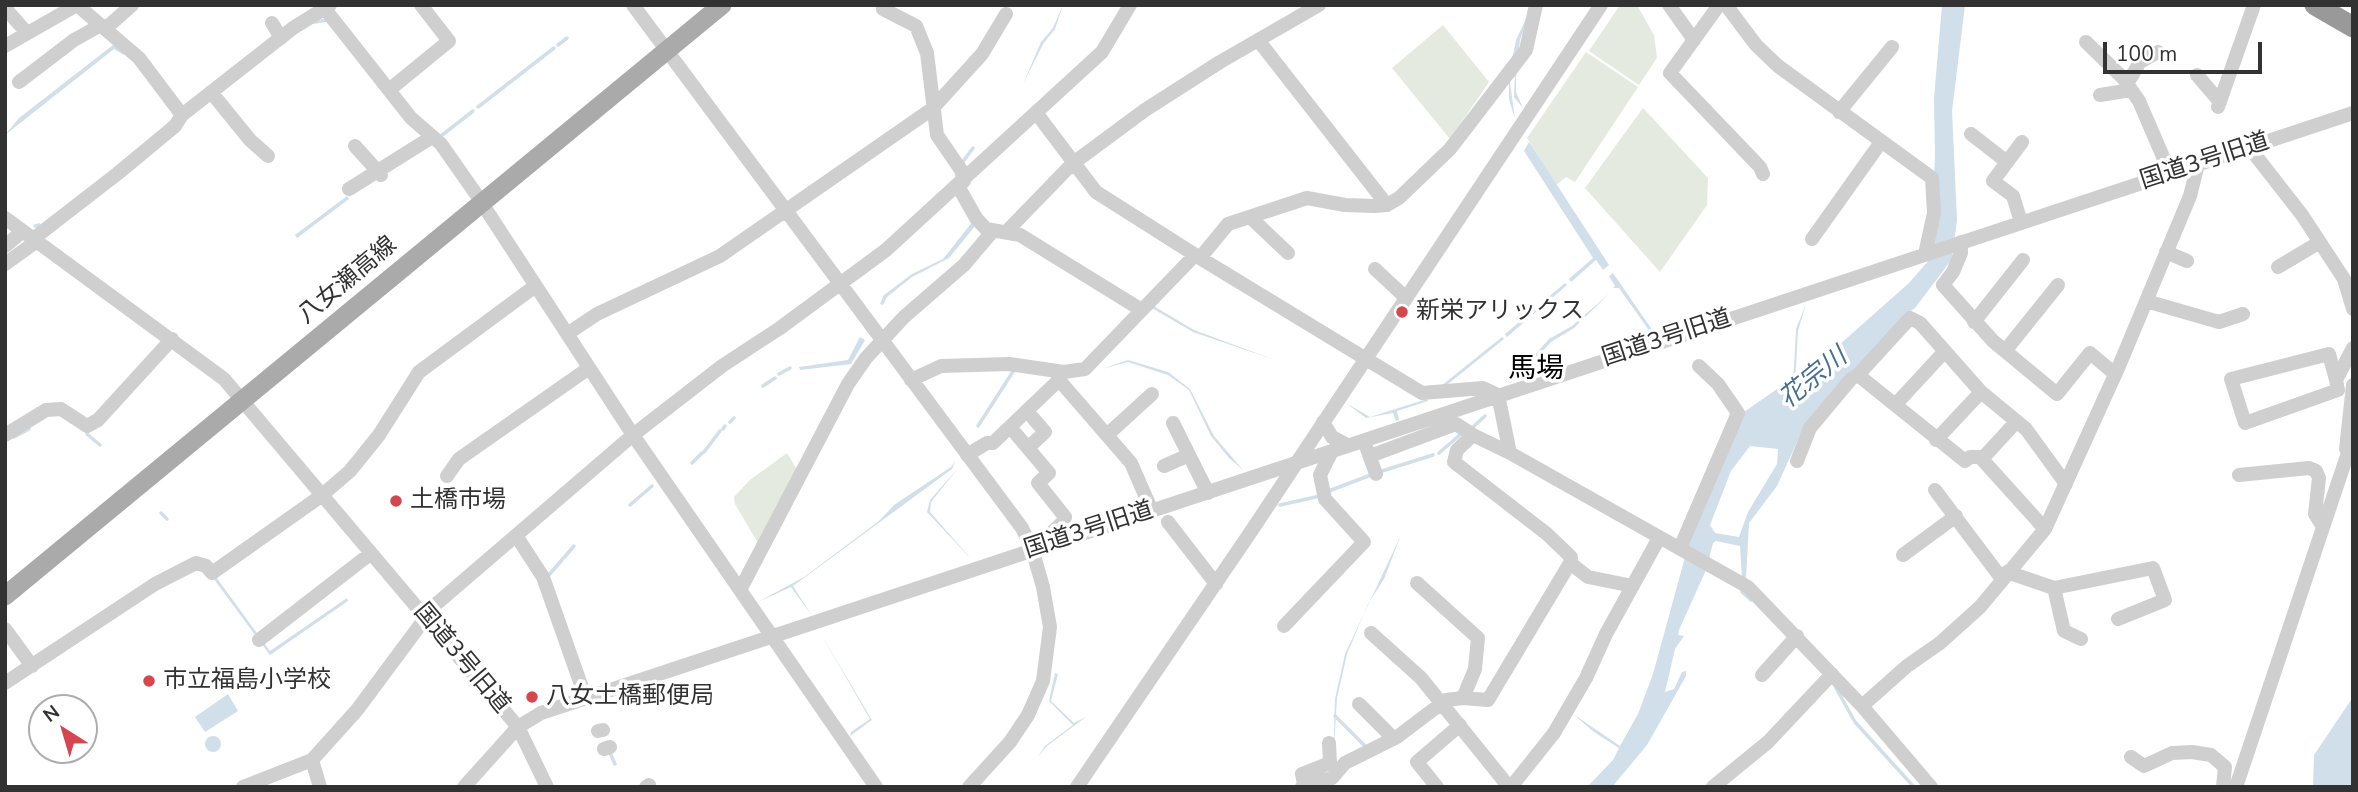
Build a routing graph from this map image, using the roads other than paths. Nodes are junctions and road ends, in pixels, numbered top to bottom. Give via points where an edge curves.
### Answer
1 (132, 5) edge
2 (421, 5) edge
3 (633, 5) edge
4 (722, 5) edge
5 (884, 5) edge
6 (1130, 5) edge
7 (1318, 5) edge
8 (1536, 5) edge
9 (1601, 5) edge
10 (1669, 5) edge
11 (1720, 5) edge
12 (1726, 5) edge
13 (2254, 5) edge
14 (2315, 5) edge
15 (5, 8) edge
16 (321, 9) edge
17 (1006, 15) dead end
18 (272, 23) dead end
19 (103, 27) junction
20 (2353, 27) edge
21 (27, 33) junction
22 (281, 38) junction
23 (1258, 40) junction
24 (1694, 40) junction
25 (2086, 42) dead end
26 (5, 46) edge
27 (1892, 47) dead end
28 (666, 50) junction
29 (2158, 52) dead end
30 (21, 75) dead end
31 (2197, 75) dead end
32 (2129, 87) junction
33 (389, 90) junction
34 (211, 92) junction
35 (2101, 95) dead end
36 (932, 109) junction
37 (1839, 112) junction
38 (2353, 113) edge
39 (1037, 114) junction
40 (182, 115) junction
41 (1971, 134) dead end
42 (432, 136) junction
43 (1881, 142) junction
44 (2022, 142) dead end
45 (355, 146) dead end
46 (2249, 147) junction
47 (268, 156) dead end
48 (2007, 162) junction
49 (1072, 164) junction
50 (2198, 164) junction
51 (378, 172) junction
52 (2170, 173) junction
53 (1763, 174) dead end
54 (961, 184) junction
55 (349, 189) dead end
56 (481, 204) junction
57 (1387, 205) junction
58 (785, 209) junction
59 (1250, 217) junction
60 (5, 218) edge
61 (2021, 222) junction
62 (1008, 230) junction
63 (992, 232) junction
64 (31, 237) junction
65 (1812, 239) dead end
66 (1959, 242) junction
67 (2320, 243) junction
68 (5, 246) edge
69 (2166, 252) junction
70 (1288, 253) dead end
71 (1927, 253) junction
72 (1198, 256) junction
73 (2023, 260) dead end
74 (2187, 261) dead end
75 (5, 264) edge
76 (2278, 267) dead end
77 (1375, 269) dead end
78 (842, 284) junction
79 (2058, 285) dead end
80 (534, 287) junction
81 (1405, 297) junction
82 (2146, 301) junction
83 (1140, 309) junction
84 (2353, 309) edge
85 (2243, 314) dead end
86 (1974, 321) junction
87 (567, 334) junction
88 (172, 340) junction
89 (883, 340) junction
90 (2353, 348) edge
91 (1945, 351) junction
92 (2006, 351) junction
93 (1366, 358) junction
94 (1699, 366) dead end
95 (589, 368) junction
96 (2115, 374) junction
97 (1858, 375) junction
98 (1060, 376) junction
99 (911, 380) junction
100 (2336, 380) junction
101 (2353, 384) edge
102 (1981, 392) junction
103 (1152, 394) dead end
104 (1498, 395) junction
105 (242, 400) junction
106 (1896, 404) junction
107 (1032, 418) dead end
108 (1323, 422) junction
109 (2016, 422) junction
110 (1173, 423) dead end
111 (1016, 434) dead end
112 (5, 435) edge
113 (633, 435) junction
114 (1107, 435) junction
115 (1473, 435) junction
116 (2353, 438) edge
117 (1363, 440) junction
118 (1937, 440) junction
119 (1348, 445) junction
120 (1028, 448) junction
121 (1332, 451) junction
122 (1510, 453) junction
123 (967, 455) junction
124 (1189, 455) junction
125 (2346, 455) junction
126 (1370, 456) junction
127 (1982, 459) junction
128 (1797, 461) dead end
129 (1296, 463) junction
130 (1164, 466) dead end
131 (1376, 474) dead end
132 (2238, 475) dead end
133 (447, 476) dead end
134 (2066, 484) junction
135 (1935, 490) dead end
136 (1208, 493) junction
137 (321, 496) junction
138 (1152, 511) junction
139 (1956, 516) junction
140 (1168, 522) dead end
141 (2322, 525) junction
142 (2045, 529) junction
143 (517, 537) junction
144 (1659, 538) junction
145 (1048, 544) junction
146 (1681, 548) junction
147 (1032, 549) junction
148 (370, 554) junction
149 (1903, 555) dead end
150 (1570, 562) junction
151 (2004, 575) junction
152 (1418, 583) dead end
153 (1216, 584) junction
154 (1633, 586) junction
155 (2054, 588) junction
156 (740, 590) junction
157 (5, 596) edge
158 (425, 616) junction
159 (2118, 619) dead end
160 (1284, 626) dead end
161 (5, 629) edge
162 (1371, 633) dead end
163 (772, 636) junction
164 (1797, 636) junction
165 (2081, 639) dead end
166 (259, 640) dead end
167 (32, 666) junction
168 (1832, 674) junction
169 (1762, 675) dead end
170 (5, 683) edge
171 (1463, 698) junction
172 (586, 699) junction
173 (1442, 702) junction
174 (1359, 704) dead end
175 (1862, 706) junction
176 (1461, 726) junction
177 (518, 727) junction
178 (1393, 738) junction
179 (1329, 743) dead end
180 (2131, 757) dead end
181 (312, 760) junction
182 (1733, 780) edge
183 (1433, 782) edge
184 (1303, 786) edge
185 (243, 787) edge
186 (320, 787) edge
187 (464, 787) edge
188 (547, 787) edge
189 (876, 787) edge
190 (969, 787) edge
191 (1077, 787) edge
192 (1417, 787) edge
193 (1510, 787) edge
194 (1713, 787) edge
195 (1931, 787) edge
196 (2223, 787) edge
197 (2236, 787) edge

1 - 19 street
2 - 33 street via 449,41
3 - 28 street
4 - 28 main road, 八女瀬高線
5 - 36 street via 883,9 916,26 927,53
6 - 39 street via 1102,52
7 - 23 street
8 - 57 street via 1526,50 1450,149
9 - 81 street
10 - 24 street
11 - 24 street
12 - 37 street via 1778,66
13 - 31 street via 2219,105
14 - 20 highway
15 - 21 street
16 - 22 street
16 - 33 street
17 - 36 street via 982,54
18 - 22 street
19 - 21 street via 77,5
19 - 30 street
19 - 40 street via 139,58
21 - 26 street
22 - 34 street
23 - 49 street via 1145,110
23 - 57 street
24 - 53 street via 1671,73
25 - 32 street
27 - 37 street
28 - 56 main road, 八女瀬高線
28 - 58 street
29 - 32 street via 2140,62
32 - 35 street
32 - 52 street via 2153,129
33 - 42 street
34 - 40 street
34 - 47 street
36 - 54 street via 937,135 961,170
36 - 58 street
37 - 43 street
38 - 46 street, 国道3号旧道
39 - 49 street
39 - 54 street
40 - 64 street via 117,174
41 - 48 street
42 - 51 street
42 - 56 street
43 - 65 street
43 - 71 street via 1932,178 1934,213
44 - 48 street
45 - 51 street
46 - 50 street, 国道3号旧道
46 - 67 street
48 - 61 street via 1993,181 2013,195
49 - 62 street
49 - 72 street via 1096,192
50 - 52 street, 国道3号旧道
50 - 69 street
51 - 55 street
52 - 61 street, 国道3号旧道
54 - 63 street via 976,218
54 - 78 street
56 - 80 street
56 - 105 main road, 八女瀬高線
57 - 59 street via 1345,205 1307,198
58 - 78 street
58 - 87 street via 720,256 597,314
59 - 70 street
59 - 72 street via 1225,226
60 - 64 street, 国道3号旧道
61 - 66 street, 国道3号旧道
62 - 63 street
62 - 83 street
63 - 89 street via 964,265
64 - 68 street
64 - 75 street
64 - 88 street, 国道3号旧道
66 - 71 street, 国道3号旧道
66 - 86 street via 1957,262 1942,285
67 - 76 street
67 - 84 street via 2344,279
69 - 74 street
69 - 82 street
71 - 104 street, 国道3号旧道
72 - 83 street
72 - 93 street
73 - 86 street
77 - 81 street
78 - 89 street
78 - 113 street via 722,366
79 - 92 street
80 - 87 street
80 - 137 street via 419,372 379,435 350,471
81 - 93 street
82 - 85 street via 2219,321 2222,314
82 - 96 street
83 - 98 street via 1085,369
86 - 92 street
87 - 95 street
88 - 105 street, 国道3号旧道 via 224,379
88 - 112 street via 98,420 87,426 61,409 46,410
89 - 99 street
89 - 156 street via 848,384
90 - 100 street
91 - 97 street via 1910,318
91 - 102 street
91 - 106 street
92 - 96 street via 2057,394 2090,354
93 - 104 street via 1422,393 1483,388
93 - 108 street
94 - 146 street via 1738,413
95 - 113 street
95 - 133 street via 467,453
96 - 134 street
97 - 106 street
97 - 128 street via 1810,428
98 - 99 street via 1009,364 941,366
98 - 114 street
98 - 123 street via 993,443
99 - 123 street
100 - 100 street via 2338,390 2245,422 2231,379 2329,354
101 - 125 street
102 - 109 street
102 - 118 street
103 - 114 street
104 - 117 street, 国道3号旧道
104 - 122 street
105 - 137 street, 国道3号旧道
105 - 157 main road, 八女瀬高線
106 - 118 street
107 - 120 street via 1045,432
108 - 119 street via 1332,437
108 - 129 street
109 - 127 street
109 - 134 street
110 - 124 street
111 - 120 street
113 - 143 street
113 - 156 street
114 - 138 street via 1131,463
115 - 122 street
115 - 126 street via 1456,424
115 - 150 street via 1457,450 1454,462 1548,534 1571,557
116 - 125 street
117 - 119 street, 国道3号旧道
117 - 126 street
118 - 127 street via 1965,461
119 - 121 street, 国道3号旧道
120 - 145 street via 1049,473 1038,483 1065,517 1049,535
121 - 129 street, 国道3号旧道
121 - 160 street via 1320,475 1325,499 1364,542
122 - 144 street
123 - 147 street via 1022,528
124 - 130 street
124 - 136 street
125 - 141 street
126 - 131 street
127 - 142 street
129 - 136 street, 国道3号旧道
129 - 153 street
132 - 141 street via 2316,471 2315,514
134 - 142 street
135 - 139 street
136 - 138 street, 国道3号旧道
137 - 148 street, 国道3号旧道
137 - 167 street via 212,573 196,563 155,584
138 - 145 street, 国道3号旧道
139 - 149 street
139 - 151 street
140 - 153 street
141 - 197 street
142 - 151 street
143 - 158 street
143 - 172 street via 543,577
144 - 146 street
144 - 154 street
145 - 147 street, 国道3号旧道
146 - 164 street via 1748,587
147 - 163 street, 国道3号旧道
147 - 190 street via 1050,627 1043,681 1010,742
148 - 158 street, 国道3号旧道
148 - 166 street
150 - 154 street via 1588,578
150 - 171 street via 1488,700
151 - 155 street
151 - 175 street via 1980,607
152 - 171 street via 1469,638 1478,638 1475,669
153 - 191 street
154 - 193 street via 1554,733
155 - 159 street via 2157,567 2165,600
155 - 165 street via 2064,631
156 - 163 street
158 - 177 street, 国道3号旧道
158 - 181 street via 357,710
161 - 167 street
162 - 173 street
163 - 172 street, 国道3号旧道
163 - 189 street
164 - 168 street
164 - 169 street
167 - 170 street
168 - 175 street
168 - 182 street
171 - 173 street
172 - 177 street, 国道3号旧道 via 541,713
173 - 176 street
173 - 178 street
174 - 178 street
175 - 195 street
176 - 183 street via 1417,762
176 - 193 street
177 - 187 street
177 - 188 street
178 - 184 street via 1345,763 1332,778
179 - 184 street via 1330,763 1302,774
180 - 196 street via 2144,766 2172,753 2211,755 2225,767
181 - 185 street
181 - 186 street
182 - 194 street
183 - 192 street

